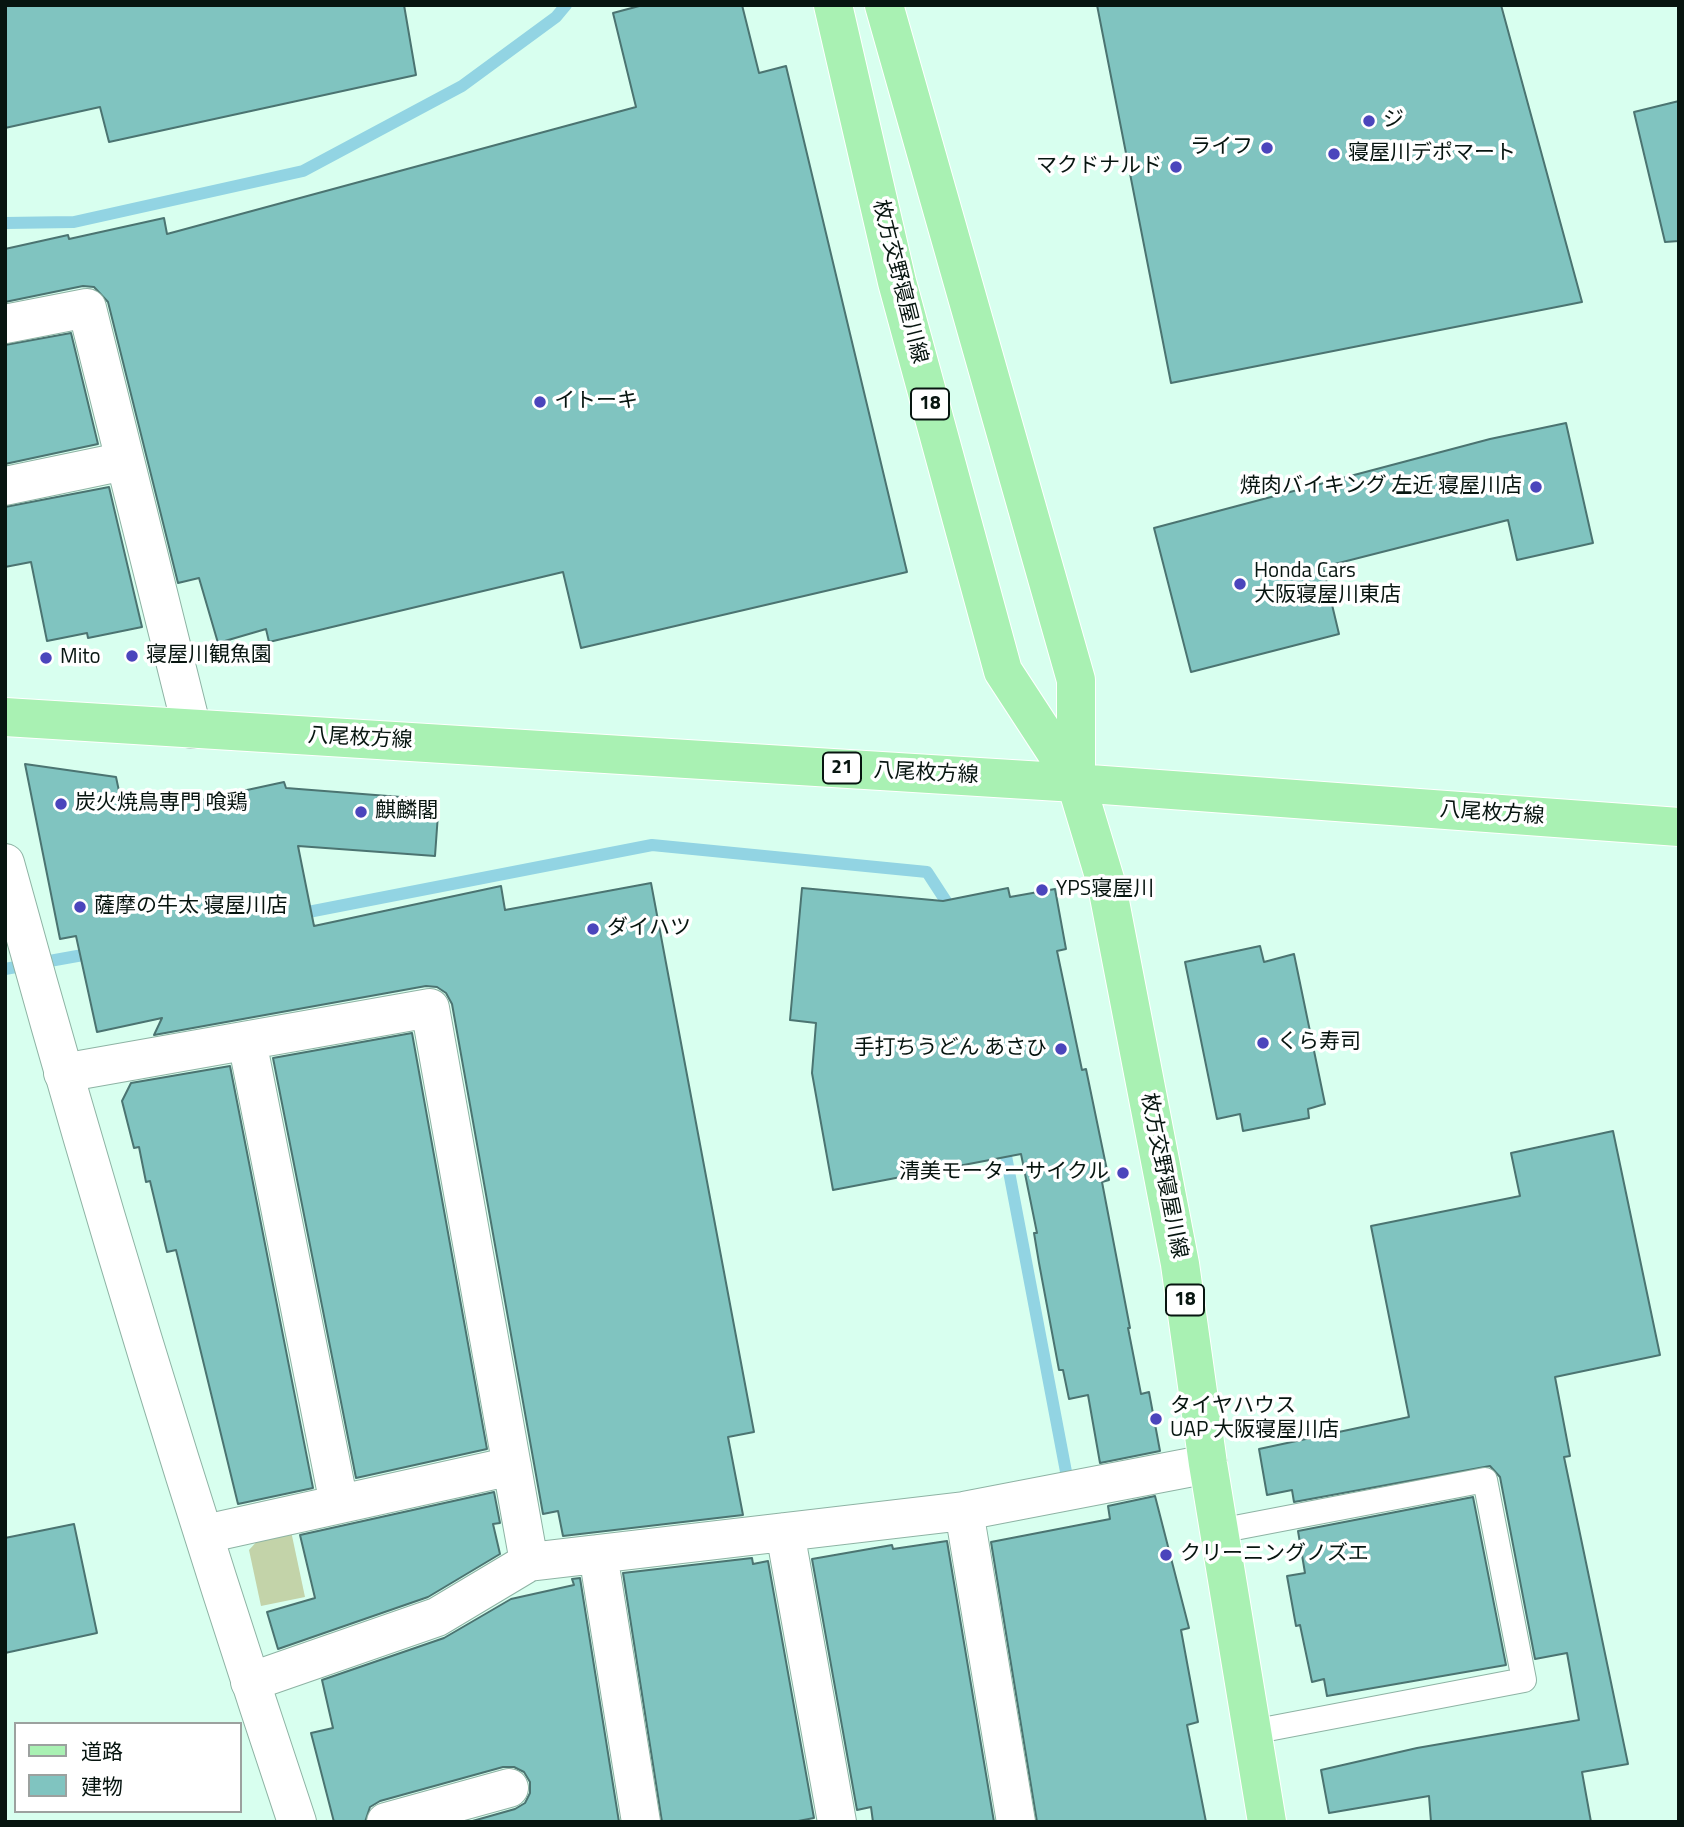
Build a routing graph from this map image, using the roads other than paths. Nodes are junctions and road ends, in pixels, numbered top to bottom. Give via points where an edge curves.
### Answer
1 (833, 5) edge
2 (884, 5) edge
3 (5, 324) edge
4 (125, 461) junction
5 (5, 486) edge
6 (5, 717) edge
7 (192, 729) junction
8 (1076, 783) junction
9 (1679, 827) edge
10 (5, 863) edge
11 (247, 1041) junction
12 (63, 1073) junction
13 (1208, 1464) junction
14 (512, 1466) junction
15 (339, 1504) junction
16 (964, 1511) junction
17 (1219, 1531) junction
18 (785, 1532) junction
19 (205, 1534) junction
20 (598, 1554) junction
21 (529, 1562) junction
22 (250, 1682) junction
23 (1252, 1732) junction
24 (509, 1788) dead end
25 (297, 1822) edge
26 (387, 1822) edge
27 (641, 1822) edge
28 (837, 1822) edge
29 (1016, 1822) edge
30 (1267, 1822) edge

1 - 8 main road, 枚方交野寝屋川線 / 18 via 897,282 1003,671
2 - 8 main road, 枚方交野寝屋川線 / 18 via 1076,680
3 - 4 street via 87,308
4 - 5 street
4 - 7 street
6 - 7 main road, 八尾枚方線 / 21
7 - 8 main road, 八尾枚方線 / 21
8 - 9 main road, 八尾枚方線 / 21
8 - 13 main road, 枚方交野寝屋川線 / 18 via 1110,899 1180,1264
10 - 12 street
11 - 12 street
11 - 14 street via 430,1008
11 - 15 street
12 - 19 street
13 - 16 street
13 - 17 main road, 枚方交野寝屋川線 / 18
14 - 15 street
14 - 21 street
15 - 19 street
16 - 18 street
16 - 29 street
17 - 23 main road, 枚方交野寝屋川線 / 18
17 - 23 lane via 1485,1480 1524,1680
18 - 20 street
18 - 28 street
19 - 22 street
20 - 21 street
20 - 27 street
21 - 22 street via 437,1617
22 - 25 street
23 - 30 main road, 枚方交野寝屋川線 / 18
24 - 26 street

